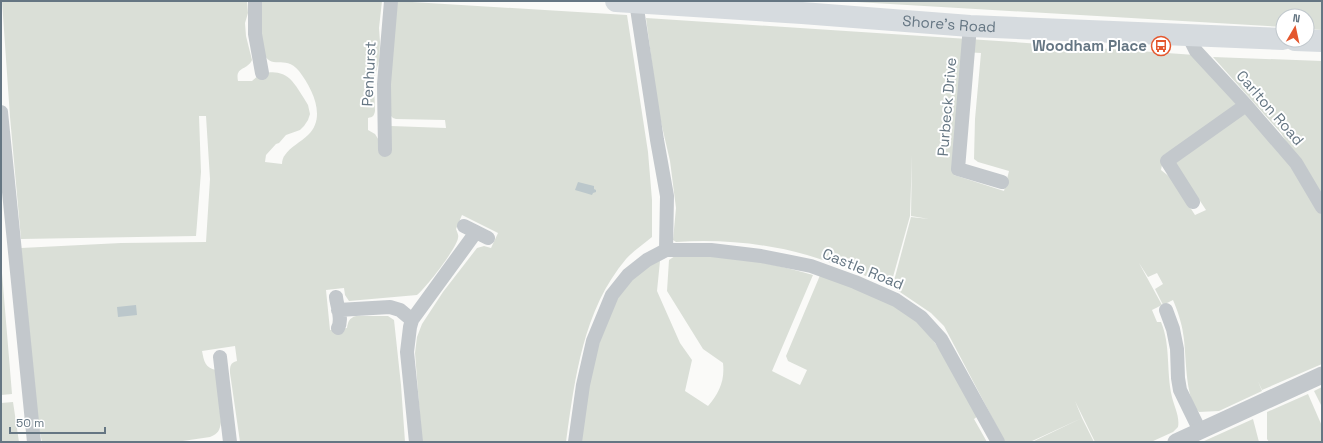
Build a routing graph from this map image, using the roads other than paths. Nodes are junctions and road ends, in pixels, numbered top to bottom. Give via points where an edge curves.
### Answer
1 (255, 1) edge
2 (391, 1) edge
3 (626, 2) edge
4 (970, 26) junction
5 (1188, 35) junction
6 (1275, 39) edge
7 (262, 74) dead end
8 (1246, 105) junction
9 (1, 112) edge
10 (385, 150) dead end
11 (4, 176) edge
12 (1002, 182) dead end
13 (1193, 202) dead end
14 (1322, 207) edge
15 (476, 232) dead end
16 (666, 250) junction
17 (1166, 310) dead end
18 (412, 320) junction
19 (338, 328) dead end
20 (220, 357) dead end
21 (1322, 375) edge
22 (1200, 431) junction
23 (34, 442) edge
24 (230, 442) edge
25 (416, 442) edge
26 (575, 442) edge
27 (998, 442) edge
28 (1176, 442) edge

1 - 7 street via 256,34
2 - 10 street, Penhurst via 384,84
3 - 4 main road, Shore's Road
3 - 16 street via 667,196
4 - 5 main road, Shore's Road
4 - 12 street, Purbeck Drive via 958,169
5 - 6 main road, Shore's Road
5 - 8 street, Carlton Road via 1196,51
8 - 13 street via 1167,161
8 - 14 street, Carlton Road via 1296,164
9 - 11 street
11 - 23 street
15 - 18 street
16 - 26 street, Castle Road via 647,260 628,275 612,295 593,341
16 - 27 street, Castle Road via 711,250 811,266 896,300 921,317 941,339
17 - 22 street via 1177,349 1180,390
18 - 19 street via 400,310 390,307 337,304 340,317
18 - 25 street via 407,352
20 - 24 street
21 - 22 street
22 - 28 street

